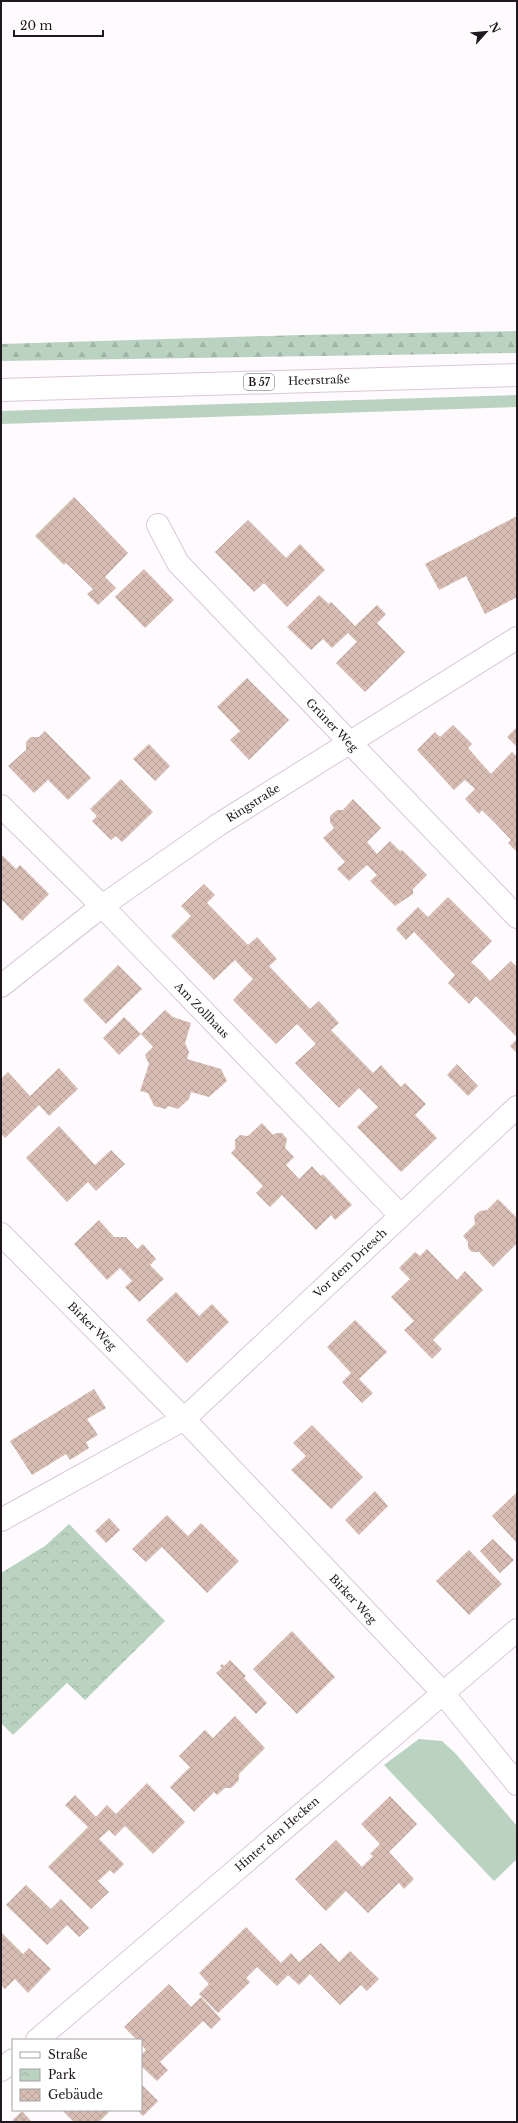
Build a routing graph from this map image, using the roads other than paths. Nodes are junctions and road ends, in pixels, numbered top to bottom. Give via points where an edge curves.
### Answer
1 (517, 375) edge
2 (1, 390) edge
3 (158, 525) dead end
4 (517, 638) edge
5 (349, 743) junction
6 (1, 806) edge
7 (102, 906) junction
8 (517, 917) edge
9 (1, 986) edge
10 (517, 1107) edge
11 (400, 1216) junction
12 (1, 1234) edge
13 (184, 1419) junction
14 (1, 1520) edge
15 (517, 1630) edge
16 (442, 1692) junction
17 (517, 1784) edge
18 (38, 2039) edge
19 (12, 2061) edge
20 (1, 2070) edge

1 - 2 street, Heerstraße / B 57
3 - 5 street, Grüner Weg via 178,563
4 - 5 street, Ringstraße
5 - 7 street, Ringstraße via 218,825
5 - 8 street, Grüner Weg
6 - 7 street, Am Zollhaus
7 - 9 street, Ringstraße
7 - 11 street, Am Zollhaus
10 - 11 street, Vor dem Driesch
11 - 13 street, Vor dem Driesch
12 - 13 street, Birker Weg
13 - 14 street
13 - 16 street, Birker Weg
15 - 16 street, Hinter den Hecken
16 - 17 street, Birker Weg
16 - 18 street, Hinter den Hecken
19 - 20 street

